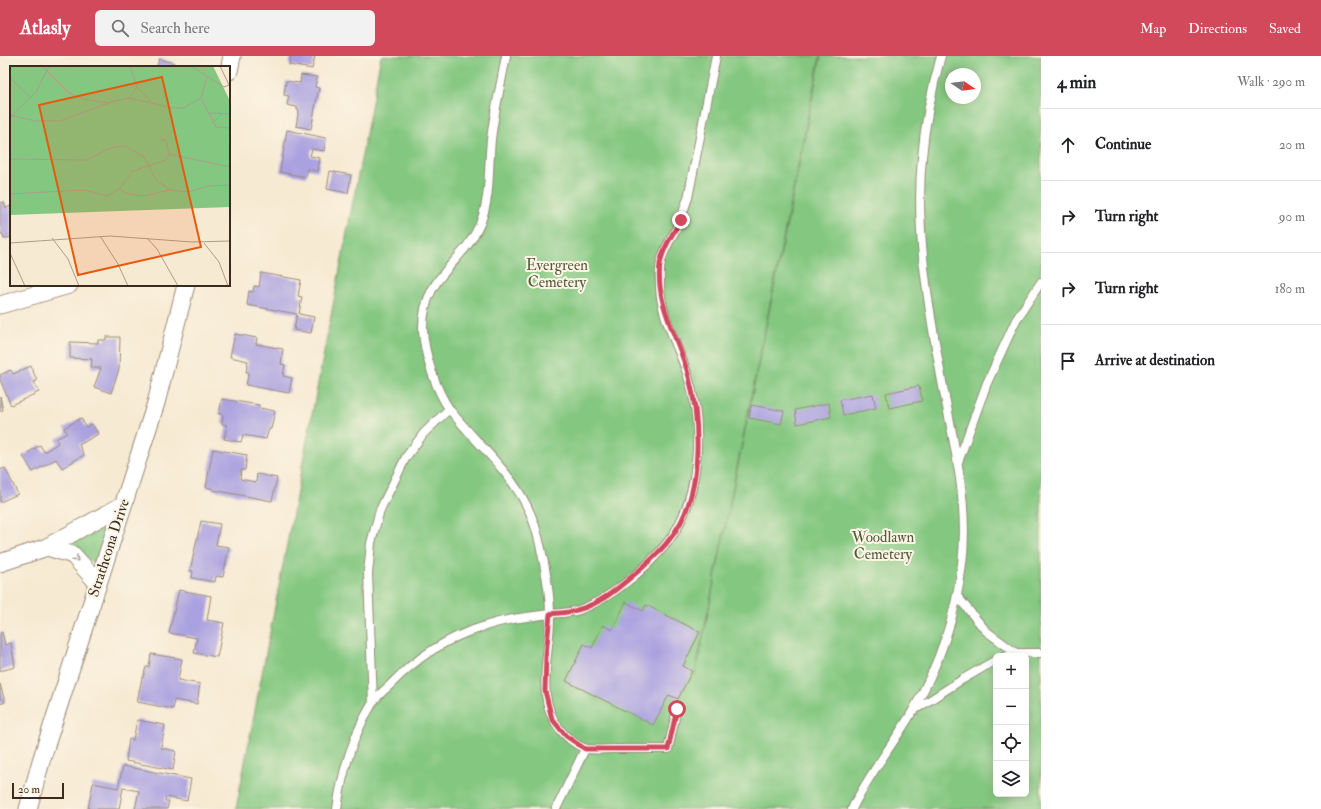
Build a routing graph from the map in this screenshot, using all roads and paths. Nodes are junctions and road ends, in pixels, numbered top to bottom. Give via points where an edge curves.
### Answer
1 (232, 56) edge
2 (506, 56) edge
3 (716, 56) edge
4 (941, 56) edge
5 (230, 66) edge
6 (1041, 282) edge
7 (66, 286) edge
8 (183, 288) edge
9 (0, 305) edge
10 (449, 409) junction
11 (958, 463) junction
12 (123, 505) junction
13 (47, 546) junction
14 (0, 563) edge
15 (97, 582) junction
16 (957, 596) junction
17 (550, 614) junction
18 (1016, 653) edge
19 (1029, 653) edge
20 (1041, 653) edge
21 (993, 662) edge
22 (372, 702) junction
23 (677, 709) dead end
24 (912, 712) junction
25 (585, 749) junction
26 (28, 809) edge
27 (337, 809) edge
28 (556, 809) edge
29 (852, 809) edge

1 - 5 street
2 - 10 lane via 491,140 486,202 480,224 469,242 432,286 425,307 423,331 429,362
3 - 17 lane via 688,198 681,220 660,263 660,289 665,311 689,377 696,412 697,445 689,501 681,522 667,543 622,586 600,601 578,610
4 - 11 lane via 934,82 922,156 920,205 923,256 931,316
6 - 11 lane via 1016,320 987,383
7 - 9 street
8 - 12 street, Strathcona Drive via 156,403
10 - 17 lane via 494,457 519,490 531,513 544,563
10 - 22 lane via 424,433 406,457 380,510 371,543 368,574
11 - 16 lane via 963,562
12 - 13 street
12 - 15 street, Strathcona Drive
13 - 14 street
13 -> 15 street via 73,555
15 - 26 street, Strathcona Drive
16 - 18 lane via 986,631
16 - 24 lane via 941,653
17 - 22 lane via 482,627 451,639 425,654
17 - 25 lane via 545,691 552,719 566,736
19 - 20 lane
21 - 24 lane
22 - 27 lane via 345,766
23 - 25 lane via 668,749
24 - 29 lane via 861,790
25 - 28 lane

